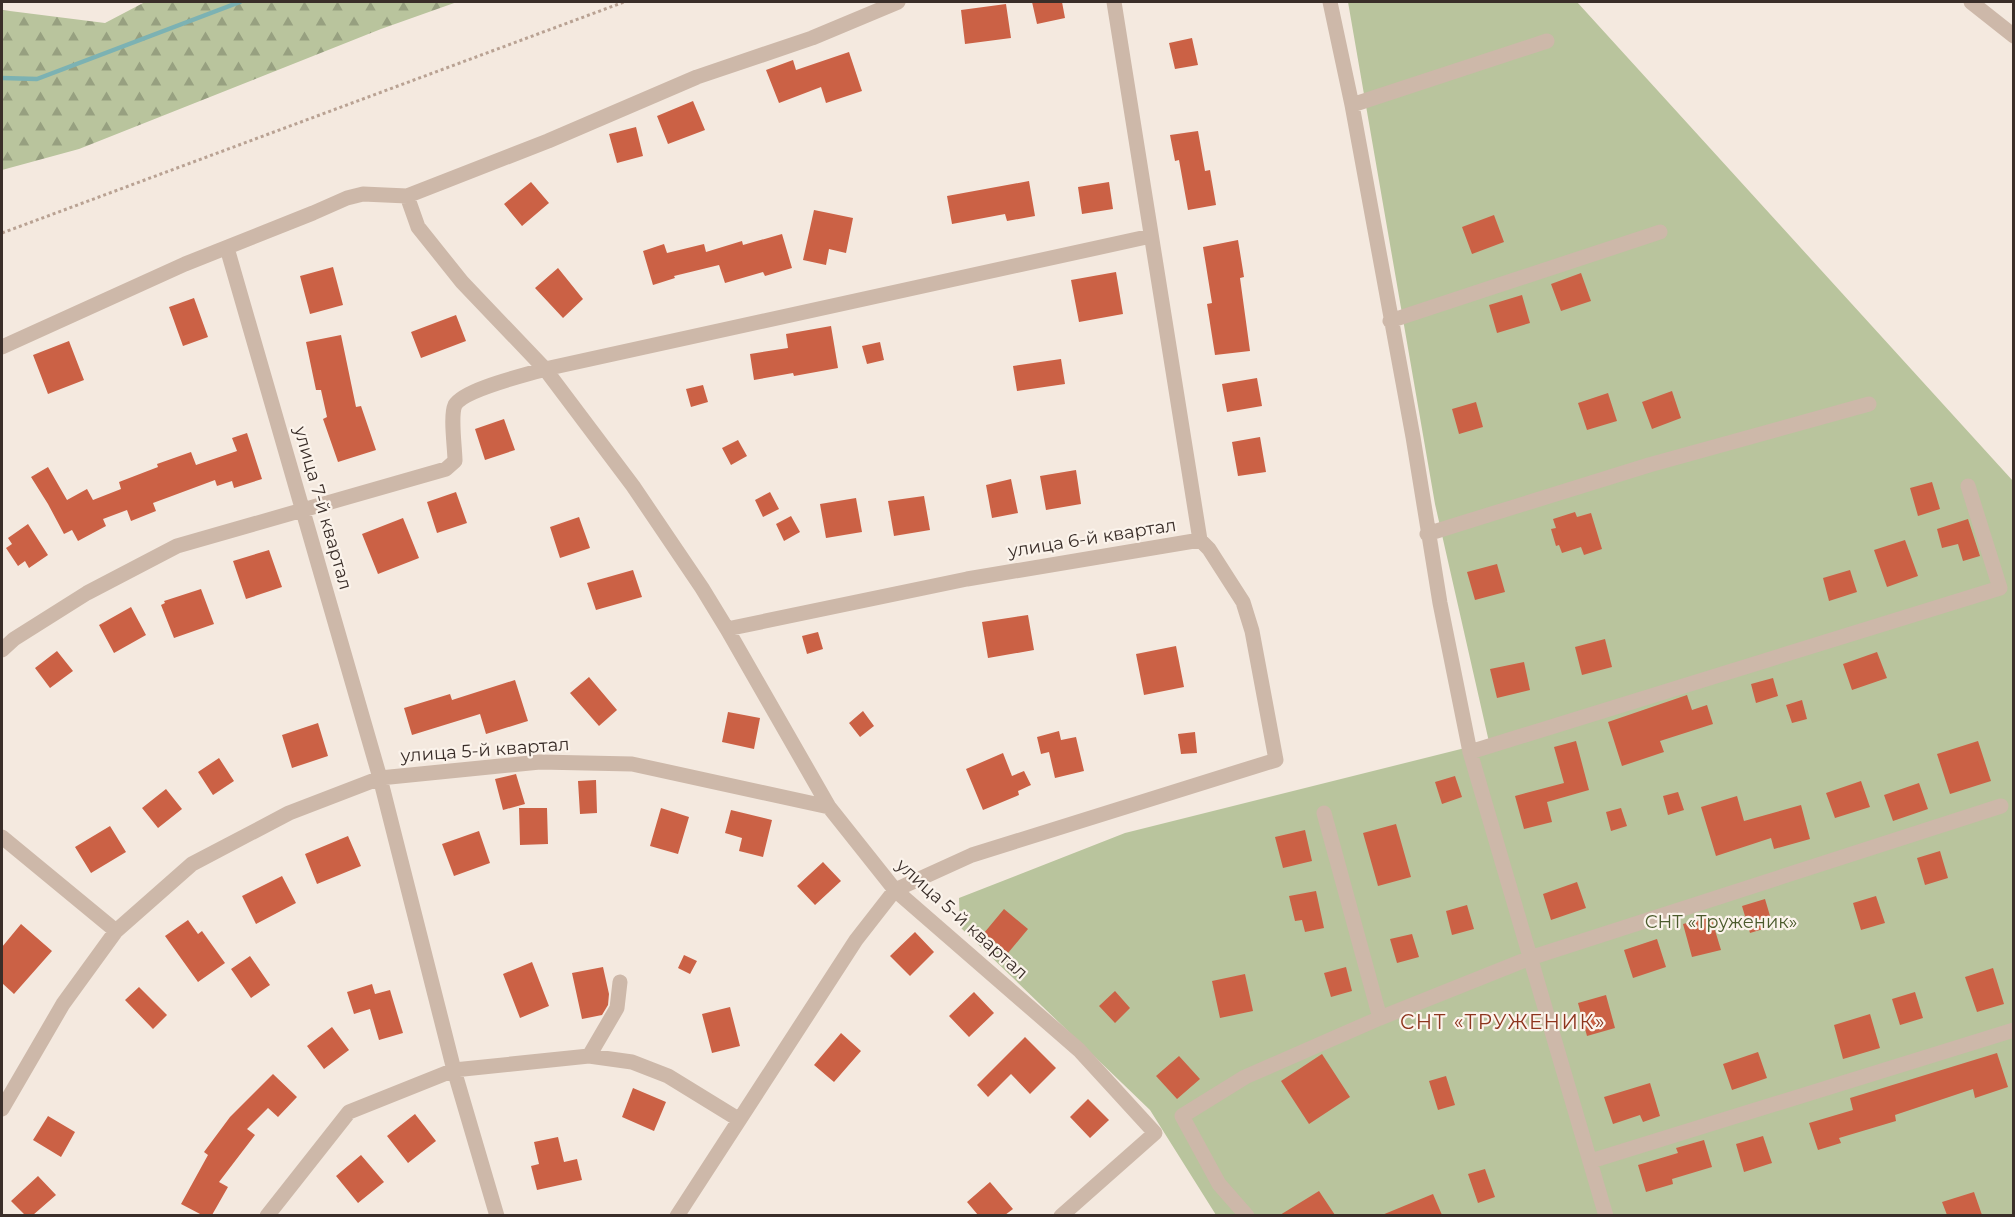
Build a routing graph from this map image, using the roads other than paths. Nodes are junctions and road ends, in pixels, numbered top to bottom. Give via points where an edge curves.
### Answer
1 (898, 2) edge
2 (1114, 2) edge
3 (1330, 2) edge
4 (1971, 2) edge
5 (2013, 36) edge
6 (1546, 41) dead end
7 (1352, 105) junction
8 (407, 196) junction
9 (1660, 232) dead end
10 (1151, 236) junction
11 (227, 249) junction
12 (1390, 321) junction
13 (2, 347) edge
14 (545, 369) junction
15 (1869, 404) dead end
16 (1968, 486) dead end
17 (304, 510) junction
18 (1427, 534) junction
19 (1200, 540) junction
20 (727, 629) junction
21 (2, 650) edge
22 (1470, 752) junction
23 (380, 778) junction
24 (2001, 806) dead end
25 (829, 807) junction
26 (1324, 813) dead end
27 (2, 837) edge
28 (895, 890) junction
29 (116, 931) junction
30 (1530, 958) junction
31 (620, 982) dead end
32 (1380, 1017) junction
33 (2013, 1029) edge
34 (589, 1056) junction
35 (454, 1070) junction
36 (2, 1109) edge
37 (738, 1119) junction
38 (1592, 1161) junction
39 (267, 1215) edge
40 (497, 1215) edge
41 (677, 1215) edge
42 (1061, 1215) edge
43 (1247, 1215) edge
44 (1606, 1215) edge

1 - 8 street via 812,38 697,77
2 - 10 street, улица 6-й квартал
3 - 7 street
4 - 5 street
6 - 7 street
7 - 12 street
8 - 11 street via 363,194 346,198
8 - 14 street via 418,227 462,282
9 - 12 street
10 - 14 street
10 - 19 street, улица 6-й квартал
11 - 13 street
11 - 17 street, улица 7-й квартал
12 - 18 street
14 - 17 street via 480,389 465,395 455,405 455,461 446,469
14 - 20 street via 633,486
15 - 18 street via 1649,465
16 - 22 street via 2000,588
17 - 21 street via 177,546 87,593
17 - 23 street, улица 7-й квартал
18 - 22 street
19 - 20 street, улица 6-й квартал via 967,579
19 - 28 street via 1242,602 1252,631 1276,760 972,855
20 - 25 street
22 - 30 street
23 - 25 street, улица 5-й квартал via 540,762 632,764
23 - 29 street, улица 5-й квартал via 289,813 192,864
23 - 35 street, улица 7-й квартал
24 - 30 street
25 - 28 street, улица 5-й квартал
26 - 32 street
27 - 29 street
28 - 37 street via 856,940
28 - 42 street, улица 5-й квартал via 1079,1050 1155,1133
29 - 36 street, улица 5-й квартал via 63,1004
30 - 32 street
30 - 38 street
31 - 34 street via 617,1008
32 - 43 street via 1245,1077 1182,1116 1219,1184
33 - 38 street
34 - 35 street
34 - 37 street via 632,1062 669,1077
35 - 39 street via 349,1112
35 - 40 street, улица 7-й квартал
37 - 41 street
38 - 44 street

